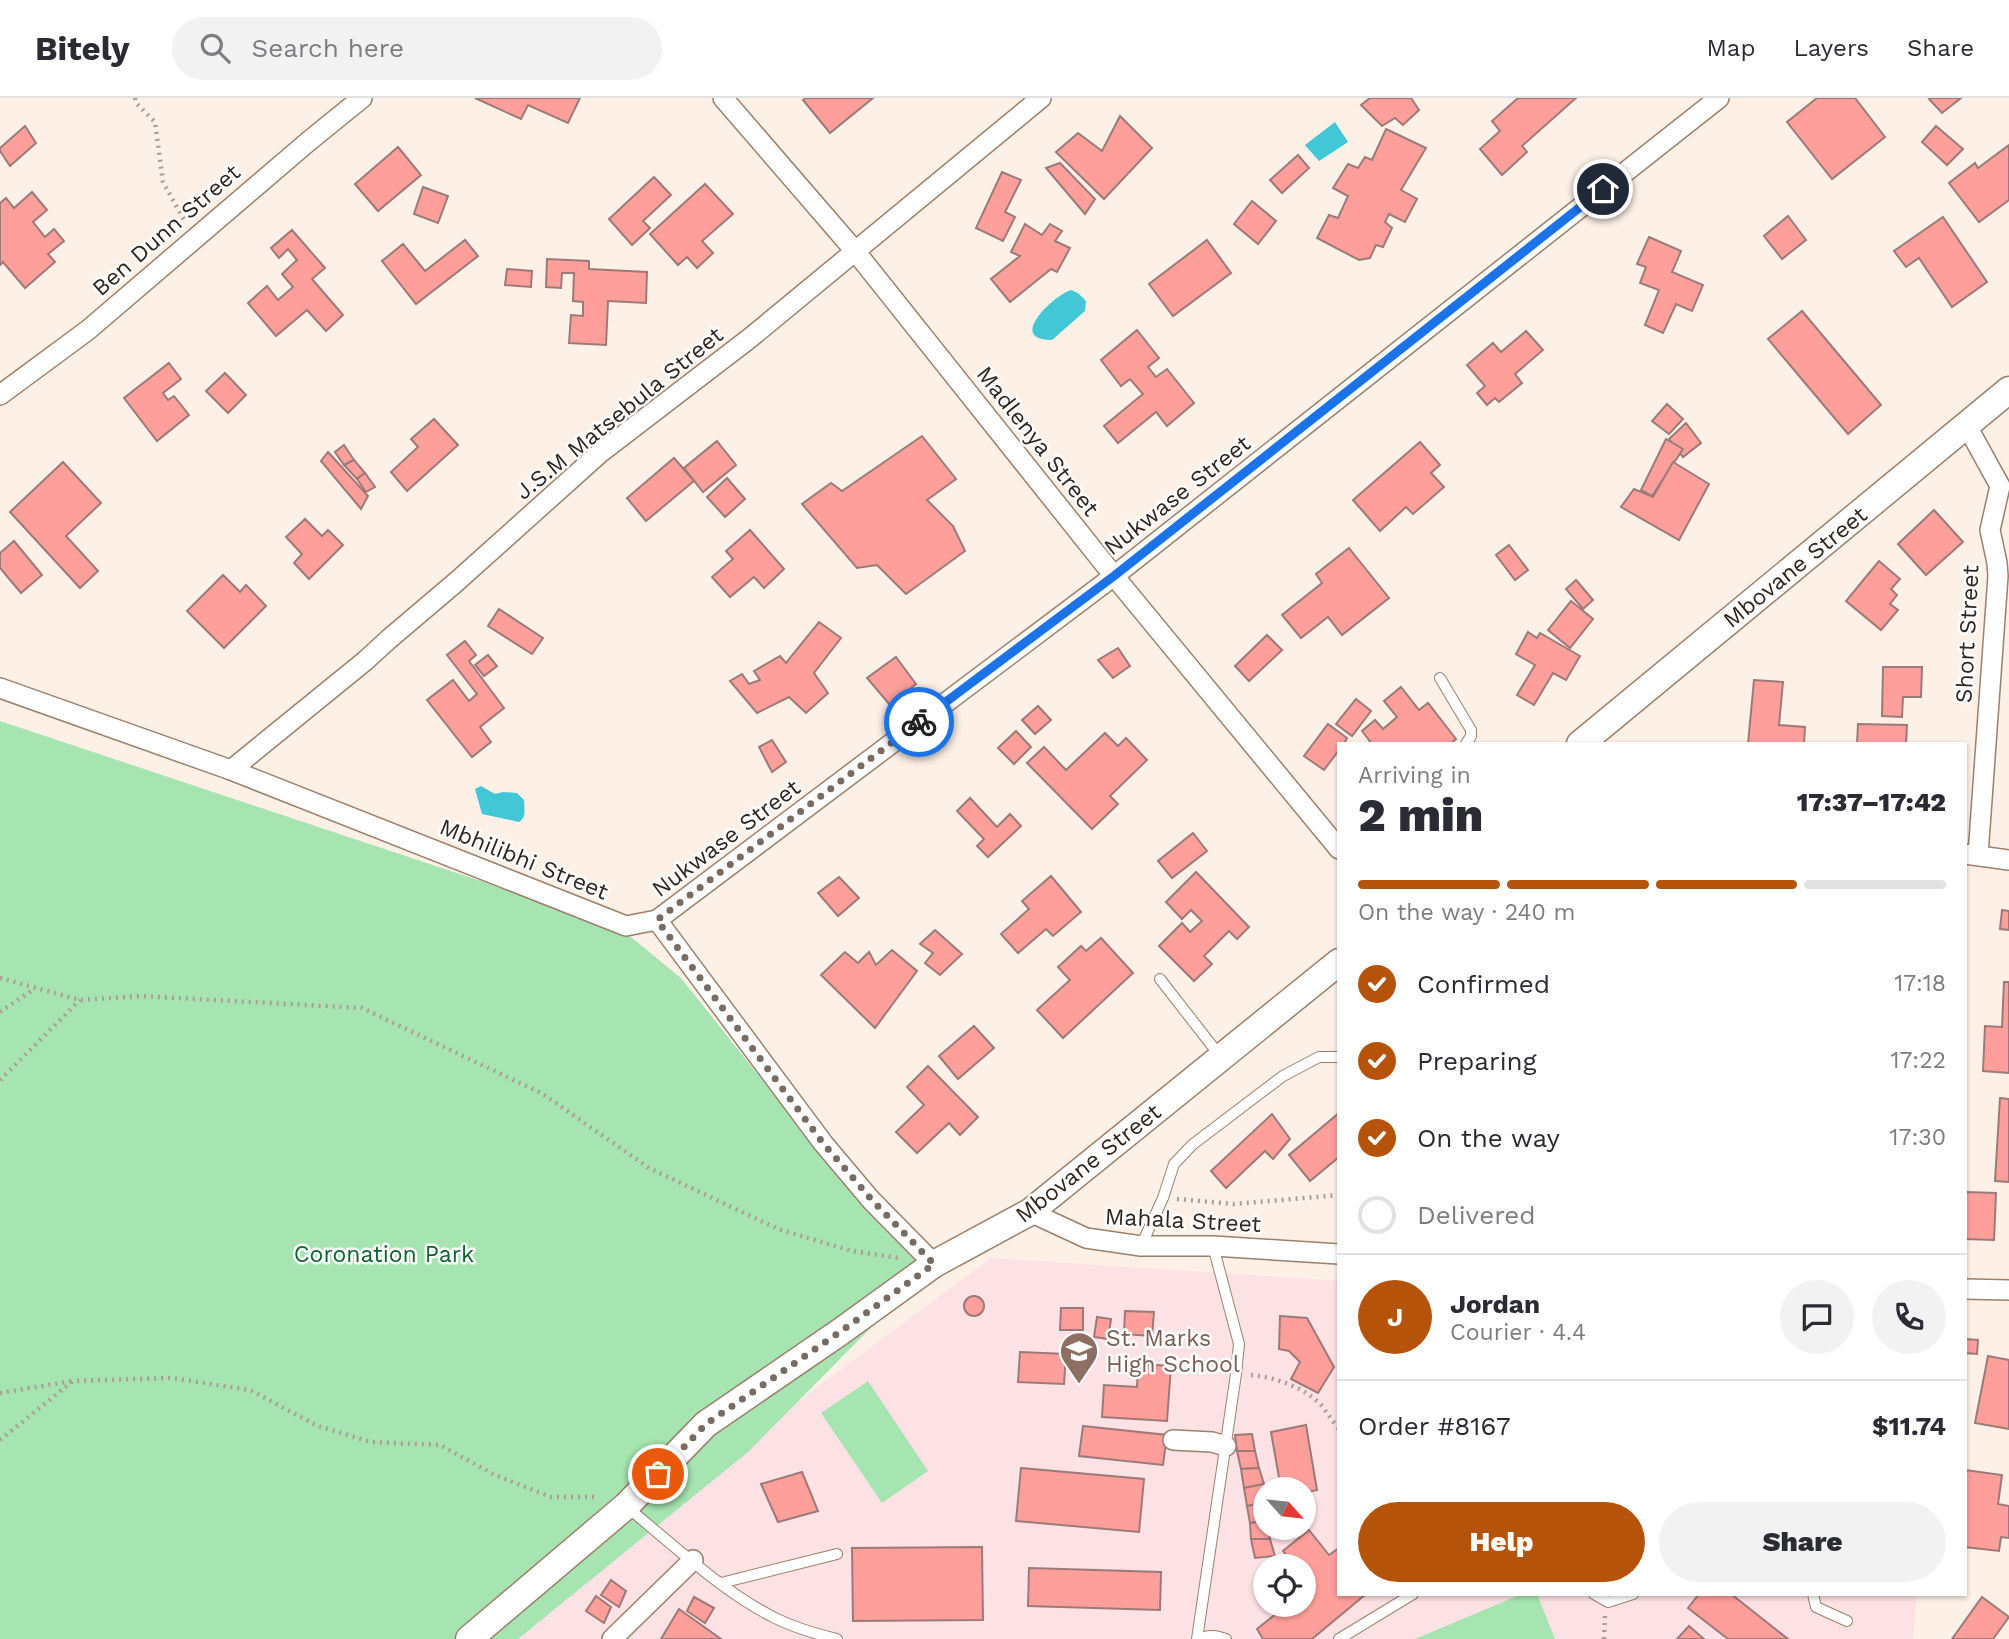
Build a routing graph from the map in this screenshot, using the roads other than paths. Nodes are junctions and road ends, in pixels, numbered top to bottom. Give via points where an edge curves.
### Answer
1 (362, 98) edge
2 (723, 98) edge
3 (1041, 98) edge
4 (1719, 98) edge
5 (855, 251) junction
6 (2009, 390) edge
7 (0, 395) edge
8 (1967, 426) junction
9 (1114, 576) junction
10 (2004, 577) edge
11 (1440, 678) dead end
12 (0, 688) edge
13 (1467, 742) edge
14 (1582, 742) edge
15 (232, 770) junction
16 (1337, 847) edge
17 (1971, 855) edge
18 (2009, 860) edge
19 (657, 920) junction
20 (1337, 964) edge
21 (1160, 979) dead end
22 (1337, 1057) edge
23 (1221, 1058) junction
24 (1030, 1212) junction
25 (1140, 1246) junction
26 (1213, 1246) junction
27 (1337, 1254) edge
28 (934, 1264) junction
29 (1967, 1289) edge
30 (2009, 1290) edge
31 (1173, 1440) dead end
32 (1226, 1446) junction
33 (626, 1506) junction
34 (837, 1554) dead end
35 (693, 1560) junction
36 (721, 1583) junction
37 (1410, 1596) edge
38 (1598, 1596) edge
39 (1627, 1596) edge
40 (1814, 1596) edge
41 (1847, 1621) dead end
42 (469, 1639) edge
43 (612, 1639) edge
44 (837, 1639) edge
45 (1198, 1639) edge
46 (1226, 1639) edge
47 (1339, 1639) edge

1 - 7 street, Ben Dunn Street via 88,330
2 - 5 street, Madlenya Street
3 - 5 street, J.S.M Matsebula Street
4 - 9 street, Nukwase Street
5 - 9 street, Madlenya Street
5 - 15 street, J.S.M Matsebula Street via 600,453 365,662
6 - 8 street, Mbovane Street
8 - 10 street, Short Street via 2000,486 1990,530
8 - 14 street, Mbovane Street
9 - 16 street, Madlenya Street
9 - 19 street, Nukwase Street
10 - 17 street, Short Street
11 - 13 lane via 1471,730
12 - 15 street, Mbhilibhi Street
15 - 19 street, Mbhilibhi Street via 626,926
17 - 18 street
19 - 28 street via 823,1143
20 - 23 street, Mbovane Street
21 - 23 lane
22 - 25 lane via 1319,1057 1283,1076 1192,1145 1174,1164
23 - 24 street, Mbovane Street
24 - 25 street, Mahala Street via 1087,1238
24 - 28 street, Mbovane Street
25 - 26 street, Mahala Street
26 - 27 street, Mahala Street
26 - 32 lane via 1239,1344
28 - 33 street, Mbovane Street via 706,1424
29 - 30 street
31 - 32 street
32 - 45 lane
33 - 35 lane
33 - 42 street, Mbovane Street
34 - 36 lane
35 - 36 lane
35 - 43 street
36 - 44 lane via 775,1618
37 - 47 lane
38 - 39 lane via 1608,1602
40 - 41 lane via 1816,1606
45 - 46 lane

